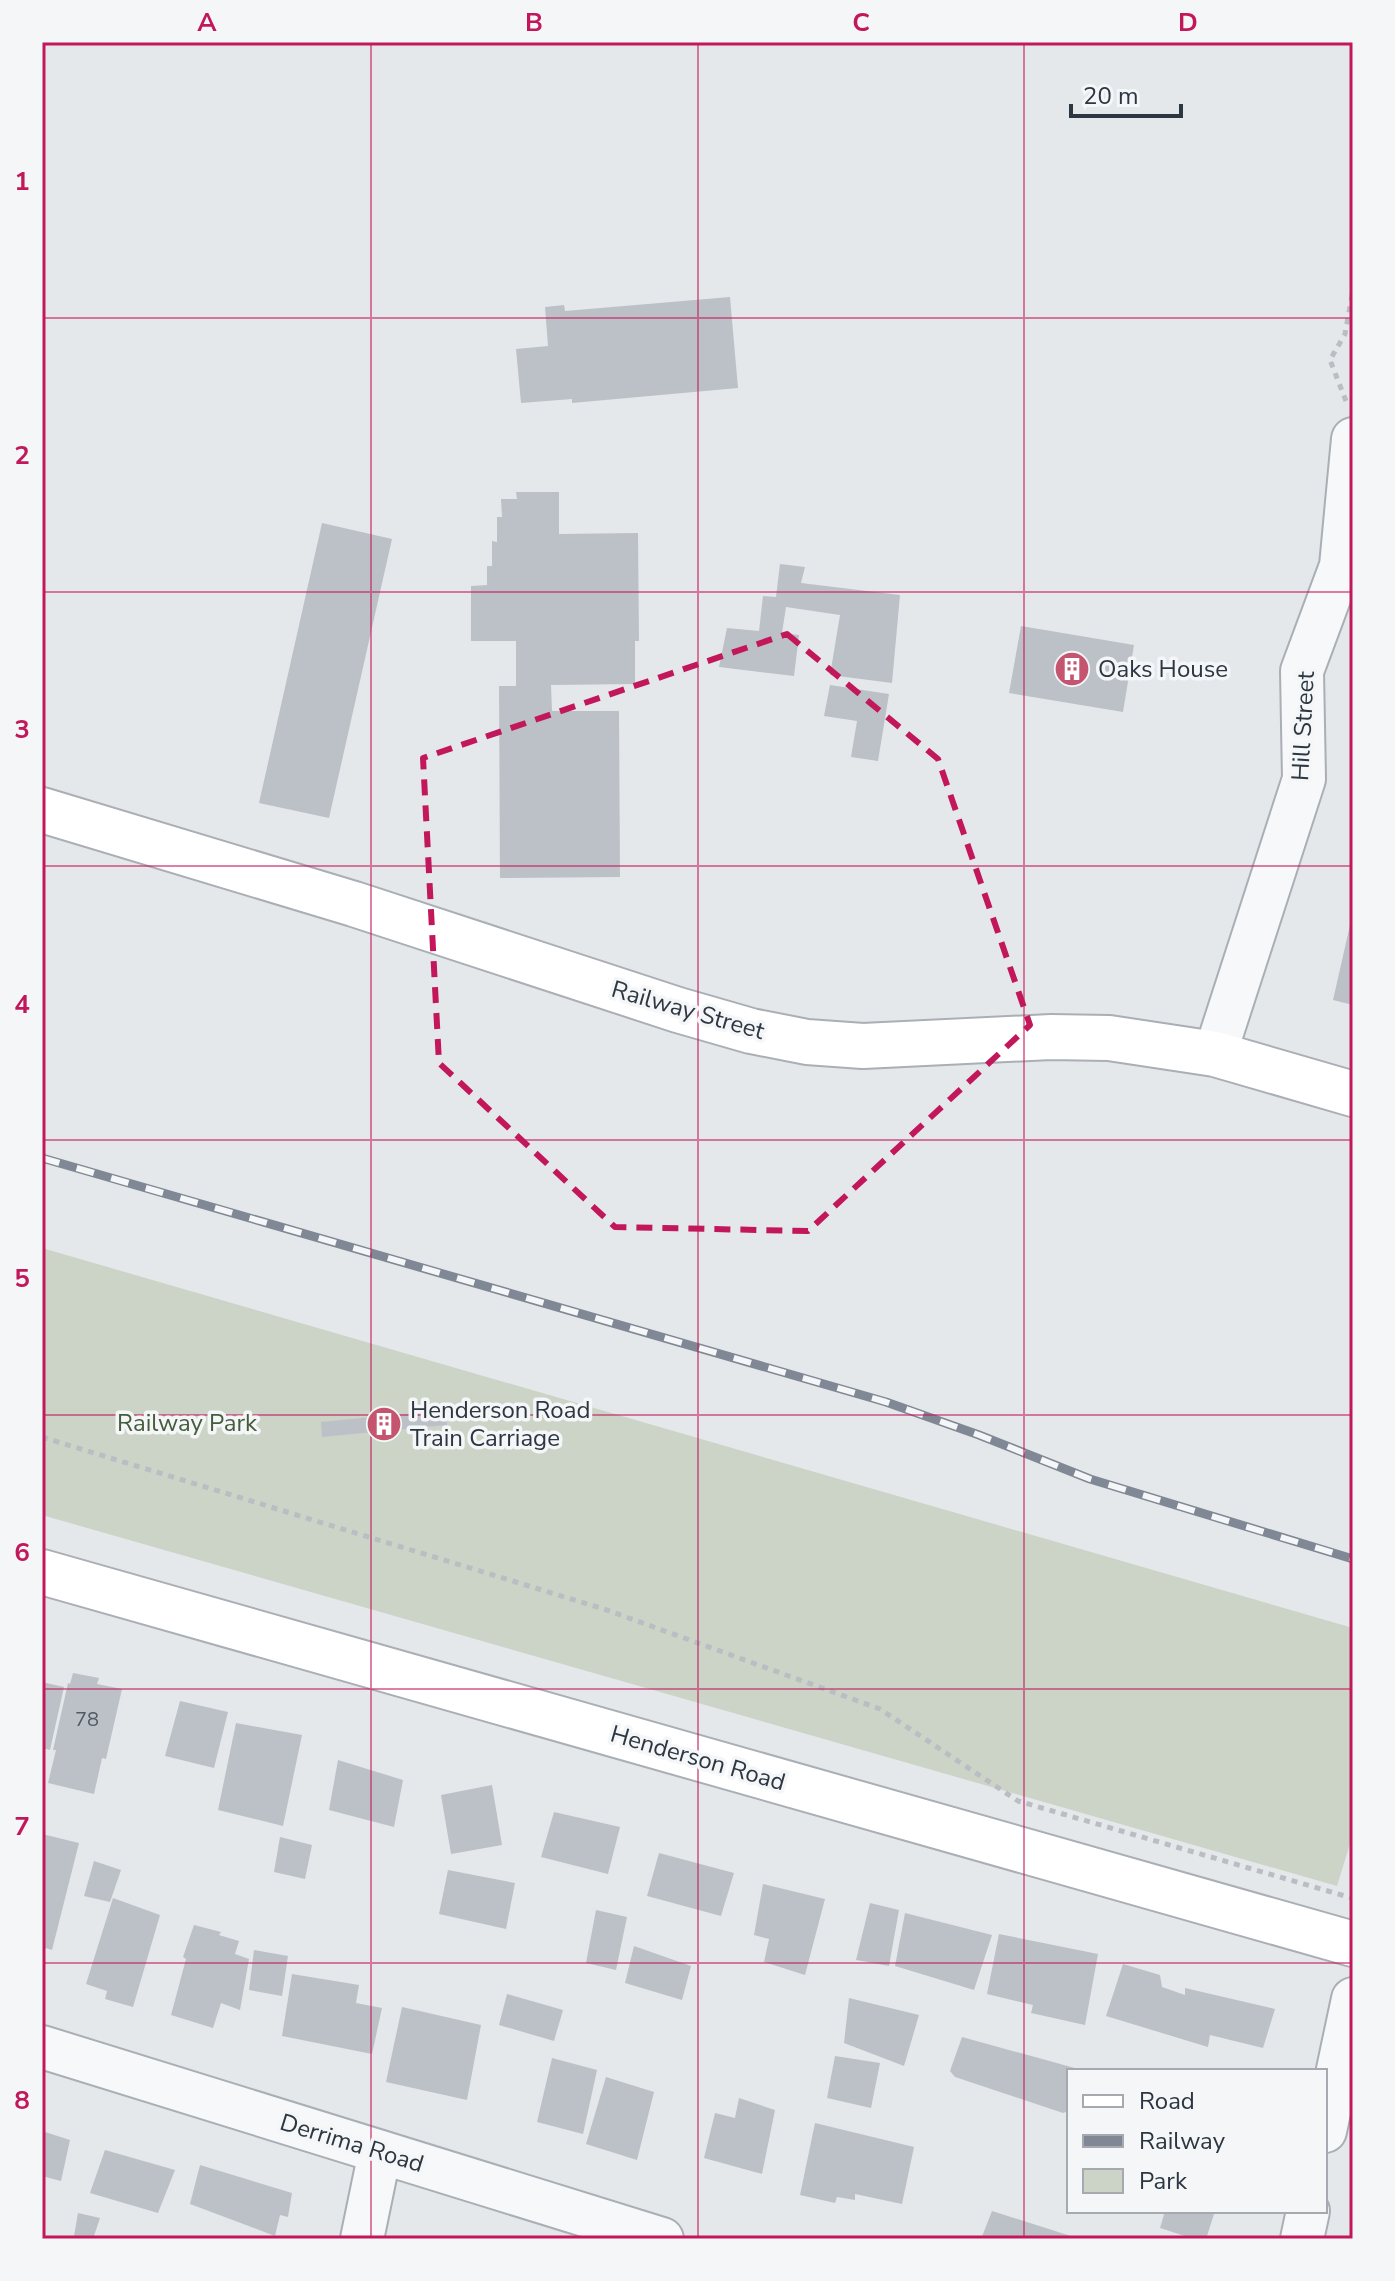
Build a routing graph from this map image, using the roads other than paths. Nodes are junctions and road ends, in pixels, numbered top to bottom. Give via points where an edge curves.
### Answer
1 (1350, 422) edge
2 (42, 810) edge
3 (1215, 1054) junction
4 (1353, 1094) edge
5 (42, 1572) edge
6 (1353, 1944) edge
7 (1353, 1999) edge
8 (42, 2047) edge
9 (1327, 2122) edge
10 (380, 2152) junction
11 (1308, 2213) edge
12 (362, 2239) edge
13 (662, 2239) edge
14 (1302, 2239) edge

1 - 3 street, Hill Street via 1341,566 1302,671 1304,779
2 - 3 street, Railway Street via 751,1031 863,1046 1109,1038
3 - 4 street, Railway Street
5 - 6 street, Henderson Road
7 - 9 street
8 - 10 street, Derrima Road
10 - 12 street
10 - 13 street, Derrima Road
11 - 14 street

